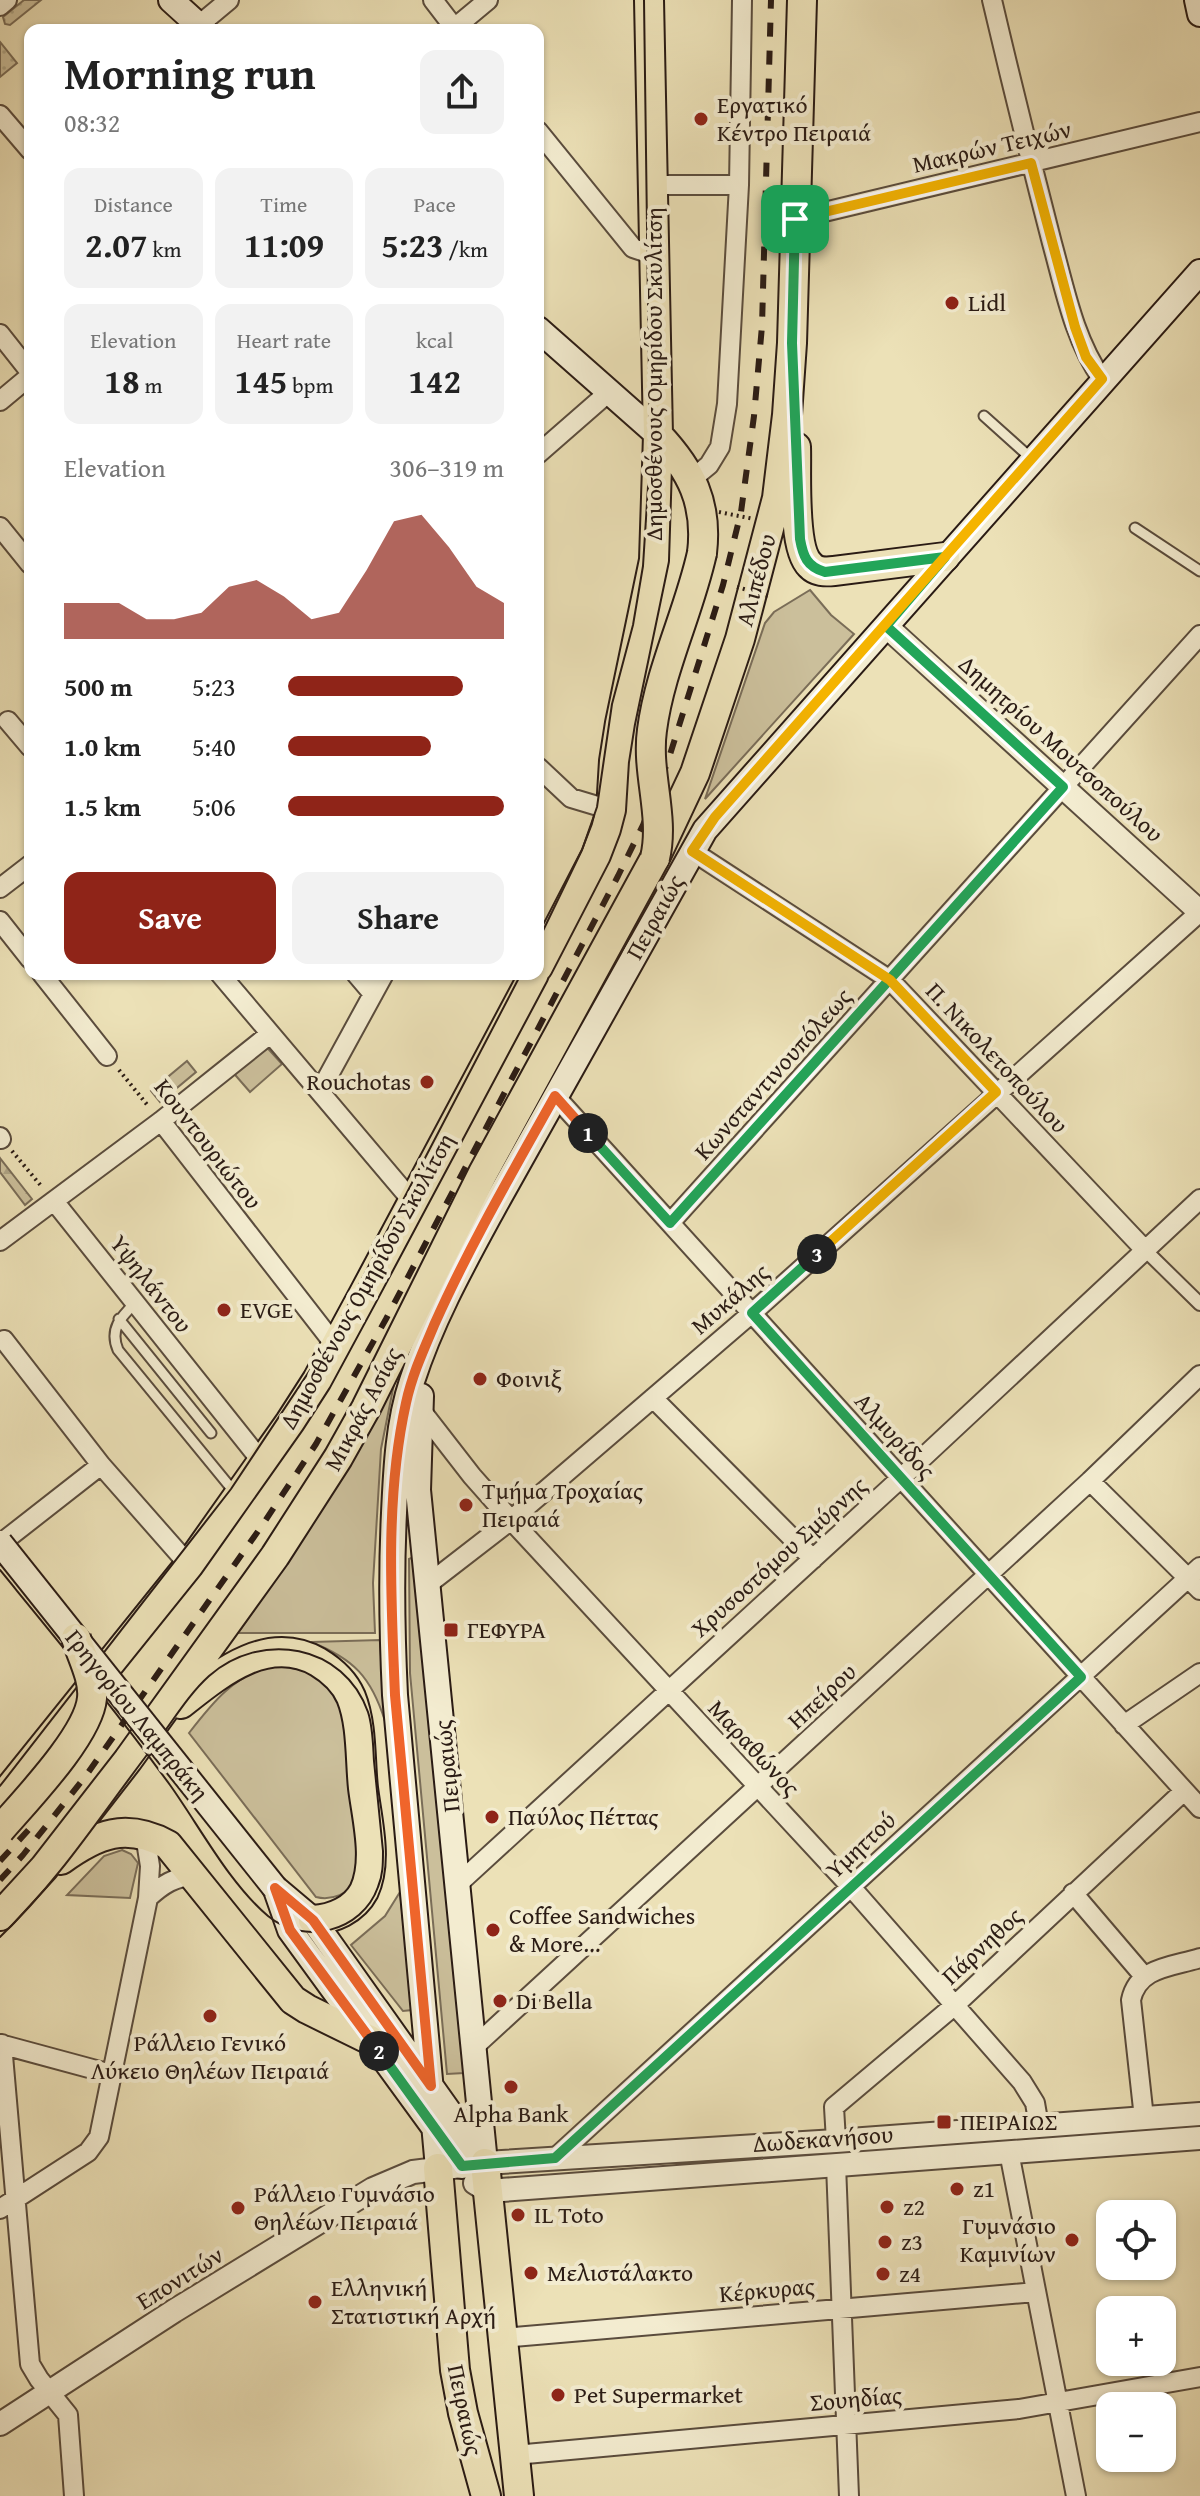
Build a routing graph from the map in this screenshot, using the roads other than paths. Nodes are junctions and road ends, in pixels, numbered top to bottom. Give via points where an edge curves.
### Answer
1 (7, 0) edge
2 (171, 0) edge
3 (229, 0) edge
4 (433, 0) edge
5 (488, 0) edge
6 (649, 0) edge
7 (742, 0) edge
8 (802, 0) edge
9 (992, 0) edge
10 (1197, 0) edge
11 (0, 6) edge
12 (1200, 14) edge
13 (195, 24) edge
14 (203, 24) edge
15 (450, 24) edge
16 (460, 24) edge
17 (0, 115) edge
18 (1200, 122) edge
19 (544, 138) edge
20 (24, 143) edge
21 (1031, 163) junction
22 (653, 185) junction
23 (739, 185) junction
24 (795, 219) junction
25 (654, 255) junction
26 (1200, 272) edge
27 (0, 334) edge
28 (544, 334) edge
29 (792, 343) junction
30 (24, 366) edge
31 (24, 379) edge
32 (1102, 379) junction
33 (609, 392) junction
34 (0, 401) edge
35 (984, 416) dead end
36 (658, 435) junction
37 (544, 449) edge
38 (1032, 459) junction
39 (692, 479) junction
40 (0, 527) edge
41 (1135, 528) dead end
42 (24, 557) edge
43 (945, 557) junction
44 (1200, 571) edge
45 (886, 626) junction
46 (1200, 635) edge
47 (8, 721) dead end
48 (24, 740) edge
49 (544, 773) edge
50 (1063, 787) junction
51 (611, 810) junction
52 (692, 851) junction
53 (655, 858) junction
54 (24, 870) edge
55 (0, 888) edge
56 (1200, 912) edge
57 (0, 921) edge
58 (24, 951) edge
59 (544, 955) edge
60 (47, 980) edge
61 (225, 980) edge
62 (361, 980) edge
63 (381, 980) edge
64 (531, 980) edge
65 (890, 980) junction
66 (373, 994) junction
67 (270, 1034) junction
68 (107, 1056) road end
69 (320, 1091) junction
70 (996, 1092) junction
71 (555, 1096) junction
72 (161, 1121) junction
73 (1200, 1199) edge
74 (54, 1201) junction
75 (413, 1202) junction
76 (670, 1223) junction
77 (0, 1241) edge
78 (1145, 1250) junction
79 (135, 1303) junction
80 (1200, 1304) edge
81 (752, 1313) junction
82 (119, 1319) junction
83 (435, 1323) junction
84 (4, 1340) dead end
85 (335, 1345) junction
86 (1200, 1375) edge
87 (653, 1398) junction
88 (420, 1409) junction
89 (211, 1433) dead end
90 (262, 1462) junction
91 (101, 1465) junction
92 (901, 1478) junction
93 (1090, 1481) junction
94 (238, 1496) junction
95 (511, 1520) junction
96 (0, 1543) edge
97 (813, 1559) junction
98 (189, 1565) junction
99 (988, 1574) junction
100 (1196, 1579) edge
101 (427, 1585) junction
102 (76, 1638) junction
103 (1200, 1673) edge
104 (1081, 1677) junction
105 (668, 1690) junction
106 (1124, 1725) junction
107 (152, 1727) junction
108 (758, 1788) junction
109 (1184, 1791) junction
110 (0, 1800) edge
111 (1200, 1808) edge
112 (0, 1830) edge
113 (145, 1835) junction
114 (195, 1876) junction
115 (458, 1884) junction
116 (851, 1887) junction
117 (275, 1888) junction
118 (24, 1890) junction
119 (1073, 1893) junction
120 (148, 1898) junction
121 (0, 1916) edge
122 (313, 1920) junction
123 (1200, 1958) edge
124 (1143, 1975) junction
125 (955, 2005) junction
126 (370, 2040) junction
127 (1, 2044) edge
128 (474, 2047) junction
129 (111, 2074) junction
130 (431, 2086) junction
131 (1200, 2114) edge
132 (1144, 2118) junction
133 (1039, 2126) junction
134 (435, 2129) junction
135 (1200, 2138) edge
136 (836, 2141) junction
137 (1009, 2152) junction
138 (555, 2158) junction
139 (836, 2165) junction
140 (468, 2172) junction
141 (16, 2198) junction
142 (0, 2209) edge
143 (1036, 2292) junction
144 (841, 2308) junction
145 (503, 2338) junction
146 (1200, 2377) edge
147 (49, 2393) junction
148 (1059, 2403) junction
149 (0, 2424) edge
150 (846, 2424) junction
151 (515, 2455) junction
152 (74, 2496) edge
153 (486, 2496) edge
154 (519, 2496) edge
155 (849, 2496) edge
156 (1076, 2496) edge

1 - 11 street
2 - 13 main road
3 - 14 street
4 - 15 street
5 - 16 street
6 - 22 main road, Δημοσθένους Ομηρίδου Σκυλίτση
7 - 23 street
8 - 24 main road, Αλιπέδου
9 - 21 street
10 - 12 main road
17 - 20 street
18 - 21 street, Μακρών Τειχών
19 - 25 street via 633,248
21 - 24 street, Μακρών Τειχών
21 - 32 street via 1075,327 1086,357
22 - 23 street
22 - 25 main road, Δημοσθένους Ομηρίδου Σκυλίτση
23 - 39 street via 723,434 715,458
24 - 29 main road, Αλιπέδου
25 - 36 main road, Δημοσθένους Ομηρίδου Σκυλίτση
26 - 32 main road, Πειραιώς
27 - 30 street
28 - 33 main road
29 - 43 main road via 800,539 807,561 825,572
29 - 53 main road, Αλιπέδου, bridge via 777,498 761,564 706,744
31 - 34 street
32 - 38 main road, Πειραιώς
33 - 36 main road
33 - 37 street
35 - 38 lane
36 - 39 main road
36 - 51 main road, Δημοσθένους Ομηρίδου Σκυλίτση via 654,560 620,723
38 - 43 main road, Πειραιώς
39 - 53 main road, bridge via 703,511 702,553 653,718
40 - 42 street
41 - 44 lane
43 - 45 main road, Πειραιώς
45 - 50 street, Δημητρίου Μουτσοπούλου
45 - 52 main road, Πειραιώς via 722,809
46 - 50 street, Κωνσταντινουπόλεως
47 - 48 street
49 - 51 street via 571,798
50 - 56 street, Δημητρίου Μουτσοπούλου
50 - 65 street, Κωνσταντινουπόλεως
51 - 59 main road, Δημοσθένους Ομηρίδου Σκυλίτση via 596,855
52 - 65 street, Π. Νικολετοπούλου
52 - 71 main road, Πειραιώς
53 - 107 main road, Μικράς Ασίας via 458,1219 338,1458
54 - 55 street
56 - 70 street, Μυκάλης
57 - 58 street
60 - 68 street
61 - 67 street
62 - 66 street
63 - 66 street
64 - 75 main road, Δημοσθένους Ομηρίδου Σκυλίτση
65 - 70 street, Π. Νικολετοπούλου
65 - 76 street, Κωνσταντινουπόλεως
66 - 69 street
67 - 69 street
67 - 72 street
69 - 75 street
70 - 78 street, Π. Νικολετοπούλου
70 - 81 street, Μυκάλης
71 - 76 street, Αλμυρίδος
71 - 83 main road, Πειραιώς
72 - 74 street
72 - 85 street, Κουντουριώτου
73 - 78 street, Χρυσοστόμου Σμύρνης
74 - 77 street
74 - 79 street, Υψηλάντου
75 - 85 main road, Δημοσθένους Ομηρίδου Σκυλίτση
76 - 81 street, Αλμυρίδος
78 - 80 street, Π. Νικολετοπούλου
78 - 92 street, Χρυσοστόμου Σμύρνης
79 - 82 lane
79 - 90 street, Υψηλάντου
81 - 87 street, Μυκάλης
81 - 92 street, Αλμυρίδος
82 - 89 lane
82 - 94 lane via 114,1333 118,1350
83 - 88 main road, Πειραιώς
83 - 130 main road, Πειραιώς via 411,1382 402,1426 391,1591 395,1695
84 - 91 street
85 - 90 main road, Δημοσθένους Ομηρίδου Σκυλίτση
86 - 93 street, Ηπείρου
87 - 95 street, Μυκάλης
87 - 97 street
88 - 95 street, Μαραθώνος
88 - 101 main road, Πειραιώς via 418,1490
90 - 94 main road, Δημοσθένους Ομηρίδου Σκυλίτση
91 - 96 street
91 - 98 street
92 - 97 street, Χρυσοστόμου Σμύρνης
92 - 99 street, Αλμυρίδος
93 - 99 street, Ηπείρου
93 - 100 street
94 - 98 main road, Δημοσθένους Ομηρίδου Σκυλίτση
95 - 101 street, Μυκάλης
95 - 105 street, Μαραθώνος
96 - 102 main road, Γρηγορίου Λαμπράκη, bridge
97 - 105 street, Χρυσοστόμου Σμύρνης
98 - 110 main road, Δημοσθένους Ομηρίδου Σκυλίτση
99 - 104 street, Αλμυρίδος
99 - 108 street, Ηπείρου
100 - 104 street, Υμηττού
101 - 115 main road, Πειραιώς
102 - 112 main road, bridge via 92,1688 88,1715
102 - 117 main road, Γρηγορίου Λαμπράκη, bridge
103 - 106 street
104 - 106 street, Αλμυρίδος
104 - 116 street, Υμηττού
105 - 108 street, Μαραθώνος
105 - 115 street, Χρυσοστόμου Σμύρνης
106 - 109 street, Αλμυρίδος
107 - 118 main road, Μικράς Ασίας
107 - 122 main road via 222,1671 260,1654 311,1658 343,1682 355,1707 370,1872 362,1895 350,1907
108 - 116 street, Μαραθώνος
108 - 128 street, Ηπείρου
109 - 111 street, Αλμυρίδος
109 - 119 street, Πάρνηθος
113 - 114 main road via 168,1845
113 - 118 main road via 99,1837
113 - 120 street
114 - 120 street via 167,1882
114 - 126 main road via 293,2000
115 - 128 main road, Πειραιώς
116 - 125 street, Μαραθώνος
116 - 138 street, Υμηττού
117 - 122 main road, Γρηγορίου Λαμπράκη
117 - 126 main road, Γρηγορίου Λαμπράκη via 290,1930
118 - 121 main road, Μικράς Ασίας
119 - 124 street
119 - 125 street, Πάρνηθος
120 - 129 street
122 - 130 main road, Γρηγορίου Λαμπράκη
123 - 124 street
124 - 132 street via 1131,2000
125 - 133 street, Μαραθώνος via 1031,2093
125 - 136 street, Πάρνηθος via 834,2107
126 - 134 main road, Γρηγορίου Λαμπράκη
127 - 129 street
127 - 141 street
128 - 140 main road, Πειραιώς
129 - 141 street via 95,2145
130 - 134 main road, Πειραιώς
130 - 140 main road, Γρηγορίου Λαμπράκη
131 - 132 street, Δωδεκανήσου
132 - 133 street, Δωδεκανήσου
133 - 136 street, Δωδεκανήσου
134 - 140 main road, Πειραιώς
135 - 137 street, Δωδεκανήσου
136 - 138 street, Δωδεκανήσου
137 - 139 street, Δωδεκανήσου
137 - 143 street
138 - 140 street, Δωδεκανήσου
139 - 140 street, Δωδεκανήσου
139 - 144 street
140 - 145 main road, Πειραιώς
140 - 147 street, Επονιτών via 401,2176 373,2189
140 - 153 main road, Πειραιώς via 455,2370
141 - 142 street
141 - 147 street via 30,2364
143 - 144 street, Κέρκυρας
143 - 148 street
144 - 145 street, Κέρκυρας
144 - 150 street
145 - 151 main road, Πειραιώς
146 - 148 street, Σουηδίας
147 - 149 street, Επονιτών
147 - 152 street via 68,2415
148 - 150 street, Σουηδίας
148 - 156 street
150 - 151 street, Σουηδίας
150 - 155 street
151 - 154 main road, Πειραιώς

